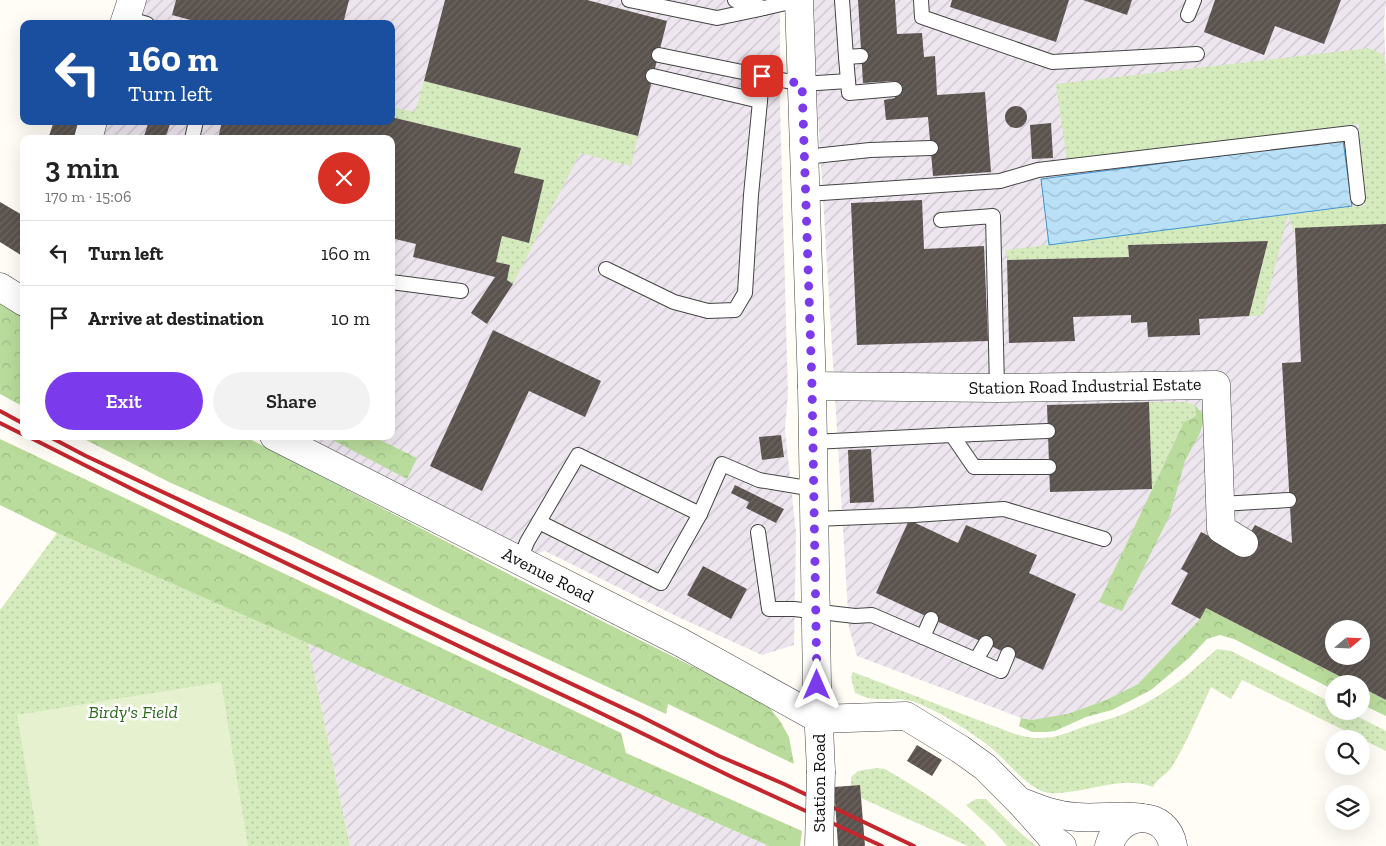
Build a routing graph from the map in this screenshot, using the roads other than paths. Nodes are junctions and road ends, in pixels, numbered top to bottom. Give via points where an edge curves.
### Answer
1 (629, 0) edge
2 (735, 0) edge
3 (799, 0) edge
4 (843, 0) edge
5 (921, 0) edge
6 (1194, 0) edge
7 (764, 8) junction
8 (1188, 15) dead end
9 (1197, 54) dead end
10 (658, 55) dead end
11 (861, 56) dead end
12 (846, 57) junction
13 (653, 76) dead end
14 (762, 76) junction
15 (848, 81) junction
16 (802, 84) junction
17 (895, 89) dead end
18 (760, 101) junction
19 (931, 148) dead end
20 (805, 158) junction
21 (807, 194) junction
22 (1358, 198) dead end
23 (941, 220) dead end
24 (606, 269) dead end
25 (395, 283) edge
26 (0, 287) edge
27 (461, 291) dead end
28 (20, 300) edge
29 (812, 386) junction
30 (998, 388) junction
31 (1048, 431) dead end
32 (952, 435) junction
33 (291, 440) edge
34 (812, 442) junction
35 (1049, 467) dead end
36 (814, 489) junction
37 (1290, 500) dead end
38 (1221, 504) junction
39 (700, 514) junction
40 (815, 519) junction
41 (539, 522) junction
42 (758, 532) dead end
43 (1104, 539) dead end
44 (1244, 543) dead end
45 (520, 560) junction
46 (817, 612) junction
47 (931, 618) dead end
48 (923, 637) junction
49 (986, 643) dead end
50 (1008, 654) dead end
51 (976, 660) junction
52 (819, 718) junction
53 (1020, 802) junction
54 (1143, 818) junction
55 (819, 846) edge
56 (1062, 846) edge
57 (1108, 846) edge
58 (1173, 846) edge

1 - 7 lane via 717,18
2 - 7 lane
3 - 7 lane
3 - 16 street, Station Road
4 - 12 lane
5 - 9 lane via 922,18 1052,62
6 - 8 lane
10 - 14 lane
11 - 12 lane
12 - 15 lane
13 - 18 lane
14 - 16 lane
14 - 18 lane
15 - 16 lane
15 - 17 lane via 848,93
16 - 20 street, Station Road
18 - 24 lane via 745,293 735,310 708,311 674,302
19 - 20 lane via 870,150
20 - 21 street, Station Road
21 - 22 lane via 1000,181 1038,170 1351,133
21 - 29 street, Station Road
23 - 30 lane via 992,216
25 - 27 lane
26 - 28 street
29 - 30 street, Station Road Industrial Estate
29 - 34 street, Station Road
30 - 38 street, Station Road Industrial Estate via 1216,385
31 - 32 lane
32 - 34 lane
32 - 35 lane via 974,467
33 - 45 street, Avenue Road
34 - 36 street, Station Road
36 - 39 lane via 759,480 722,464
36 - 40 street, Station Road
37 - 38 lane
38 - 44 street, Station Road Industrial Estate via 1221,529
39 - 41 lane via 578,455
39 - 41 lane via 661,583
40 - 43 lane via 1004,509
40 - 46 street, Station Road
41 - 45 lane
42 - 46 lane via 769,609
45 - 52 street, Avenue Road
46 - 48 lane via 872,615
46 - 52 street, Station Road
47 - 48 lane
48 - 51 lane
49 - 51 lane
50 - 51 lane via 1001,671
52 - 53 street via 906,716 979,763
52 - 55 street, Station Road, bridge
53 - 54 street via 1052,815
53 - 56 street
54 - 57 street via 1124,823 1116,829
54 - 58 street via 1166,829

